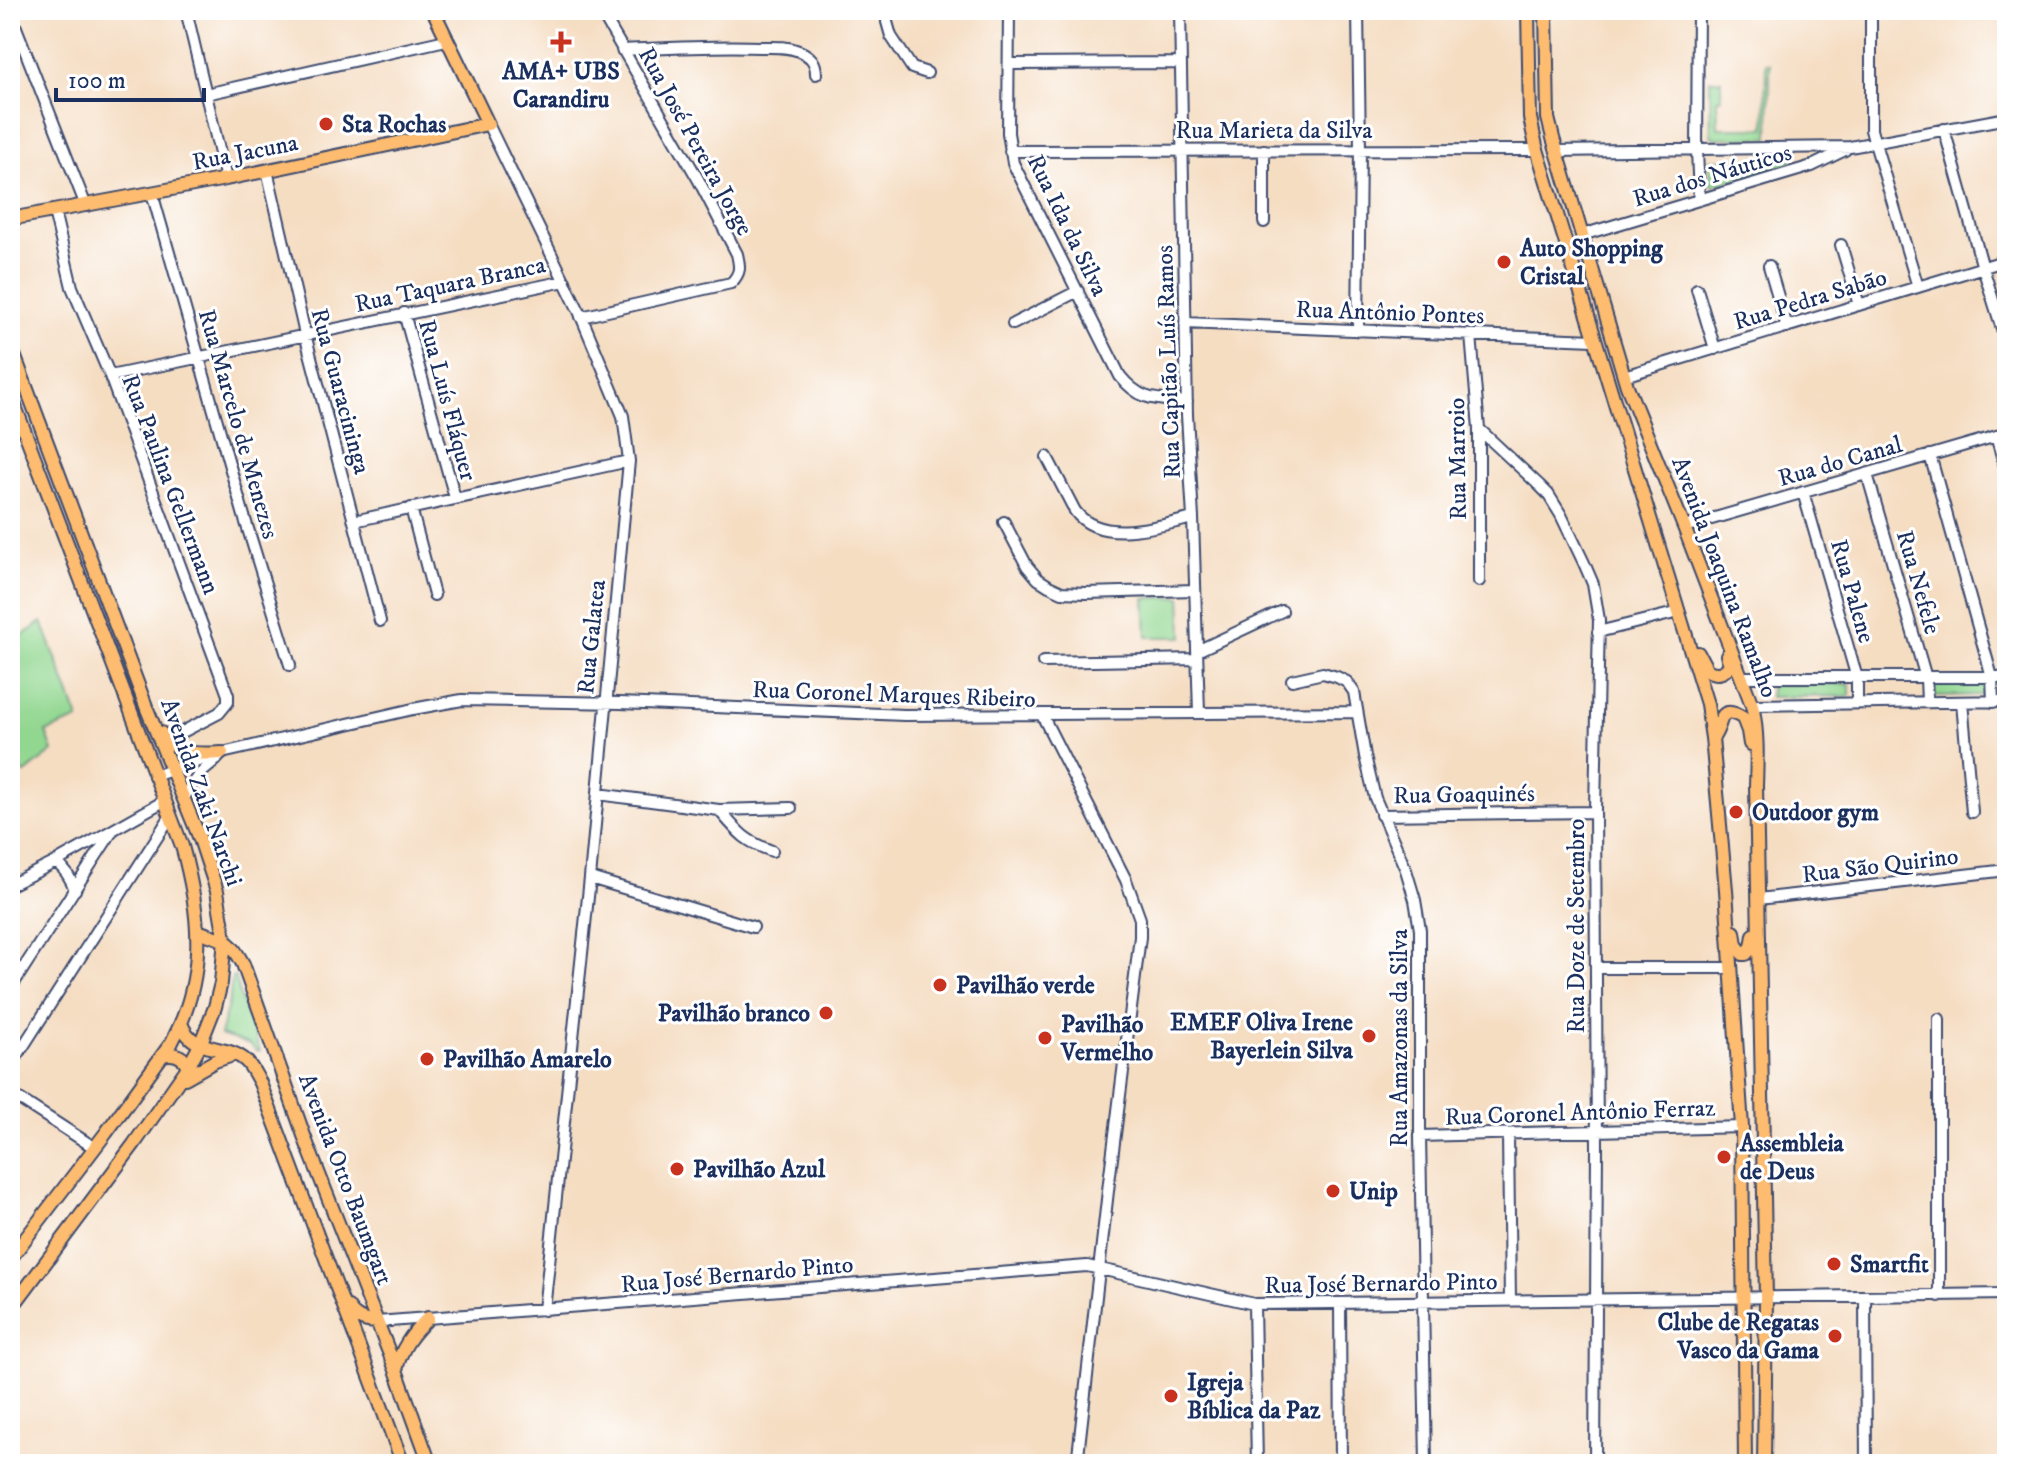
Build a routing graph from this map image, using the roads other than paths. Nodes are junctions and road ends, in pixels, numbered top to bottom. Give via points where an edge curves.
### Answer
1 (186, 10) edge
2 (433, 10) edge
3 (600, 10) edge
4 (887, 10) edge
5 (1009, 10) edge
6 (1180, 10) edge
7 (1358, 10) edge
8 (1528, 10) edge
9 (1546, 10) edge
10 (1698, 10) edge
11 (1871, 10) edge
12 (10, 12) edge
13 (446, 40) junction
14 (622, 50) junction
15 (1181, 63) junction
16 (1009, 64) junction
17 (927, 73) dead end
18 (816, 74) dead end
19 (206, 94) junction
20 (2007, 118) edge
21 (488, 124) junction
22 (1944, 129) junction
23 (1876, 144) junction
24 (1850, 147) junction
25 (1697, 149) junction
26 (1183, 150) junction
27 (1264, 150) junction
28 (1360, 150) junction
29 (1537, 150) junction
30 (1010, 151) junction
31 (1557, 151) junction
32 (267, 170) junction
33 (226, 179) junction
34 (152, 193) junction
35 (1699, 200) junction
36 (86, 206) junction
37 (54, 211) junction
38 (10, 219) edge
39 (1264, 222) dead end
40 (1582, 235) junction
41 (1841, 245) dead end
42 (2007, 260) edge
43 (1769, 266) dead end
44 (1983, 268) junction
45 (565, 281) junction
46 (1918, 287) junction
47 (1697, 289) dead end
48 (1078, 291) junction
49 (1859, 305) junction
50 (404, 313) junction
51 (581, 317) junction
52 (1185, 323) junction
53 (1013, 324) dead end
54 (1787, 327) junction
55 (1358, 331) junction
56 (305, 334) junction
57 (1471, 335) junction
58 (1594, 340) junction
59 (10, 344) edge
60 (2007, 345) edge
61 (1715, 349) junction
62 (200, 357) junction
63 (110, 376) junction
64 (1624, 376) junction
65 (10, 393) edge
66 (1187, 402) junction
67 (1479, 429) junction
68 (2002, 434) edge
69 (1930, 455) junction
70 (1047, 457) dead end
71 (629, 461) junction
72 (2007, 473) edge
73 (1867, 474) junction
74 (1803, 492) junction
75 (455, 498) junction
76 (411, 508) junction
77 (1193, 518) junction
78 (354, 521) junction
79 (1004, 522) dead end
80 (1684, 527) junction
81 (1479, 581) dead end
82 (1195, 590) junction
83 (434, 595) dead end
84 (1282, 611) dead end
85 (1679, 612) junction
86 (380, 621) dead end
87 (1683, 626) junction
88 (1598, 632) junction
89 (1727, 639) junction
90 (1197, 655) junction
91 (1043, 662) dead end
92 (290, 665) dead end
93 (1742, 677) junction
94 (1992, 677) junction
95 (2007, 677) edge
96 (1857, 678) junction
97 (1926, 678) junction
98 (1292, 680) dead end
99 (2007, 701) edge
100 (1857, 702) junction
101 (1927, 702) junction
102 (1962, 702) junction
103 (1993, 702) junction
104 (607, 703) junction
105 (1752, 705) junction
106 (1357, 712) junction
107 (1199, 713) junction
108 (1042, 715) junction
109 (156, 730) junction
110 (1712, 738) junction
111 (167, 740) junction
112 (222, 753) junction
113 (172, 769) junction
114 (154, 776) junction
115 (1756, 786) junction
116 (598, 794) junction
117 (184, 798) junction
118 (164, 801) junction
119 (791, 808) dead end
120 (719, 810) junction
121 (1595, 812) junction
122 (1972, 812) dead end
123 (1381, 815) junction
124 (170, 817) junction
125 (113, 830) junction
126 (772, 851) dead end
127 (56, 862) junction
128 (2007, 870) edge
129 (590, 878) junction
130 (10, 885) edge
131 (75, 890) junction
132 (1726, 890) junction
133 (1759, 899) junction
134 (753, 927) dead end
135 (1759, 927) junction
136 (198, 931) junction
137 (225, 939) junction
138 (1597, 968) junction
139 (1730, 968) junction
140 (10, 989) edge
141 (1939, 1019) dead end
142 (181, 1023) junction
143 (200, 1045) junction
144 (163, 1055) junction
145 (235, 1055) junction
146 (10, 1067) edge
147 (188, 1067) junction
148 (179, 1082) junction
149 (10, 1093) edge
150 (1742, 1127) junction
151 (1597, 1131) junction
152 (1508, 1134) junction
153 (1420, 1136) junction
154 (95, 1148) junction
155 (10, 1259) edge
156 (1099, 1268) junction
157 (340, 1294) junction
158 (2007, 1294) edge
159 (1939, 1296) junction
160 (1865, 1297) junction
161 (1744, 1298) junction
162 (1766, 1298) junction
163 (1510, 1301) junction
164 (1597, 1301) junction
165 (1423, 1302) junction
166 (1340, 1303) junction
167 (1254, 1304) junction
168 (10, 1310) edge
169 (544, 1310) junction
170 (428, 1318) junction
171 (377, 1322) junction
172 (396, 1370) junction
173 (422, 1444) junction
174 (401, 1458) edge
175 (430, 1464) edge
176 (1077, 1464) edge
177 (1257, 1464) edge
178 (1341, 1464) edge
179 (1426, 1464) edge
180 (1595, 1464) edge
181 (1745, 1464) edge
182 (1764, 1464) edge
183 (1866, 1464) edge

1 - 19 street
2 - 13 main road, Rua Galatea
3 - 14 street, Rua José Pereira Jorge
4 - 17 street via 891,36 912,68
5 - 16 street, Rua Ida da Silva
6 - 15 street, Rua Capitão Luís Ramos
7 - 28 street
8 - 29 main road, Avenida Joaquina Ramalho via 1530,118
9 - 31 main road, Avenida Joaquina Ramalho via 1548,118
10 - 25 street
11 - 23 street via 1871,130
12 - 36 street
13 - 19 street
13 - 21 main road, Rua Galatea
14 - 18 street via 785,47 808,56
14 - 51 street, Rua José Pereira Jorge via 698,179 740,267 731,283
15 - 16 street
15 - 26 street, Rua Capitão Luís Ramos
16 - 30 street, Rua Ida da Silva
19 - 33 street
20 - 22 street
21 - 32 main road, Rua Jacuna
21 - 45 street, Rua Galatea
22 - 23 street
22 - 44 street
23 - 24 street
23 - 46 street
24 - 25 street
24 - 35 street, Rua dos Náuticos via 1812,166
25 - 31 street
25 - 35 street
26 - 27 street, Rua Marieta da Silva
26 - 30 street, Rua Marieta da Silva
26 - 52 street, Rua Capitão Luís Ramos
27 - 28 street, Rua Marieta da Silva
27 - 39 street
28 - 29 street, Rua Marieta da Silva
28 - 55 street
29 - 58 main road, Avenida Joaquina Ramalho
30 - 48 street, Rua Ida da Silva
31 - 40 main road, Avenida Joaquina Ramalho
32 - 33 main road, Rua Jacuna
32 - 56 street, Rua Guaracininga
33 - 34 main road, Rua Jacuna
34 - 36 main road, Rua Jacuna
34 - 62 street, Rua Marcelo de Menezes
35 - 40 street, Rua dos Náuticos
36 - 37 main road, Rua Jacuna
37 - 38 main road, Rua Jacuna
37 - 63 street, Rua Paulina Gellermann via 72,287
40 - 64 main road, Avenida Joaquina Ramalho
41 - 49 street
42 - 44 street, Rua Pedra Sabão
43 - 54 street
44 - 46 street, Rua Pedra Sabão
44 - 60 street
45 - 50 street, Rua Taquara Branca
45 - 51 street, Rua Galatea
46 - 49 street, Rua Pedra Sabão
47 - 61 street
48 - 53 street
48 - 66 street, Rua Ida da Silva via 1129,387 1149,398
49 - 54 street, Rua Pedra Sabão
50 - 56 street, Rua Taquara Branca
50 - 75 street, Rua Luís Fláquer
51 - 71 street, Rua Galatea via 623,416
52 - 55 street, Rua Antônio Pontes
52 - 66 street, Rua Capitão Luís Ramos
54 - 61 street, Rua Pedra Sabão
55 - 57 street, Rua Antônio Pontes
56 - 62 street, Rua Taquara Branca
56 - 78 street, Rua Guaracininga
57 - 58 street, Rua Antônio Pontes
57 - 67 street, Rua Marroio
58 - 85 main road, Avenida Joaquina Ramalho
59 - 109 main road, Avenida Zaki Narchi
61 - 64 street, Rua Pedra Sabão
62 - 63 street, Rua Taquara Branca
62 - 92 street, Rua Marcelo de Menezes
63 - 111 street, Rua Paulina Gellermann via 228,695 219,713
64 - 80 main road, Avenida Joaquina Ramalho
65 - 114 main road, Avenida Zaki Narchi
66 - 77 street, Rua Capitão Luís Ramos
67 - 81 street, Rua Marroio
67 - 88 street, Rua Doze de Setembro via 1548,494 1561,515 1593,584
68 - 69 street, Rua do Canal
68 - 72 street
69 - 73 street, Rua do Canal
69 - 94 street
70 - 77 street via 1075,511 1091,526 1149,529
71 - 75 street
71 - 104 street, Rua Galatea
73 - 74 street, Rua do Canal
73 - 97 street, Rua Nefele
74 - 80 street, Rua do Canal
74 - 96 street, Rua Palene
75 - 76 street
76 - 78 street
76 - 83 street
77 - 82 street, Rua Capitão Luís Ramos
78 - 86 street, Rua Guaracininga
79 - 82 street via 1027,566 1062,592
80 - 89 main road, Avenida Joaquina Ramalho
82 - 90 street, Rua Capitão Luís Ramos
84 - 90 street
85 - 87 main road, Avenida Joaquina Ramalho
85 - 88 street
87 - 89 main road via 1711,673 1723,672 1730,664
87 - 110 main road, Avenida Joaquina Ramalho
88 - 121 street, Rua Doze de Setembro
89 - 93 main road, Avenida Joaquina Ramalho
90 - 91 street
90 - 107 street, Rua Capitão Luís Ramos
93 - 96 street
93 - 105 main road, Avenida Joaquina Ramalho
94 - 95 street
94 - 97 street
94 - 103 street
96 - 97 street
96 - 100 street, Rua Palene
97 - 101 street, Rua Nefele
98 - 106 street, Rua Amazonas da Silva via 1323,673 1337,677 1354,692
99 - 103 street
100 - 101 street
100 - 105 street
101 - 102 street
102 - 103 street
102 - 122 street
104 - 108 street, Rua Coronel Marques Ribeiro
104 - 112 street, Rua Coronel Marques Ribeiro via 462,700
104 - 116 street, Rua Galatea
105 - 115 main road, Avenida Joaquina Ramalho
106 - 107 street
106 - 123 street, Rua Amazonas da Silva
107 - 108 street
108 - 156 street, Rua Coronel Marques Ribeiro via 1126,880 1140,919
109 - 111 main road
109 - 113 main road, Avenida Zaki Narchi
110 - 115 main road via 1724,715 1743,718
110 - 132 main road, Avenida Joaquina Ramalho
111 - 112 main road via 187,753
112 - 113 street, Rua Coronel Marques Ribeiro
112 - 117 street
113 - 114 street, Rua Coronel Marques Ribeiro
113 - 117 main road, Avenida Zaki Narchi
114 - 118 main road, Avenida Zaki Narchi
115 - 133 main road, Avenida Joaquina Ramalho
116 - 120 street
116 - 129 street, Rua Galatea
117 - 137 main road, Avenida Zaki Narchi via 212,873
118 - 124 main road, Avenida Zaki Narchi
118 - 125 street
119 - 120 street
120 - 126 street via 745,839
121 - 123 street, Rua Goaquinés
121 - 138 street, Rua Doze de Setembro
123 - 153 street, Rua Amazonas da Silva via 1406,870 1420,930
124 - 136 main road, Avenida Zaki Narchi via 191,879
124 - 146 street
125 - 127 street
125 - 131 street
127 - 130 street
127 - 131 street
128 - 133 street, Rua São Quirino
129 - 134 street
129 - 169 street, Rua Galatea
131 - 140 street
132 - 135 main road via 1736,945 1743,954 1752,947
132 - 139 main road, Avenida Joaquina Ramalho
133 - 135 main road, Avenida Joaquina Ramalho
135 - 162 main road, Avenida Joaquina Ramalho
136 - 137 main road
136 - 142 main road, Avenida Zaki Narchi via 197,964
137 - 143 main road, Avenida Zaki Narchi via 221,983
137 - 171 main road, Avenida Otto Baumgart via 243,964
138 - 139 street
138 - 151 street, Rua Doze de Setembro
139 - 150 main road, Avenida Joaquina Ramalho
141 - 159 street
142 - 143 main road via 186,1035
142 - 144 main road, Avenida Zaki Narchi
143 - 145 main road
143 - 147 main road, Avenida Zaki Narchi
144 - 147 main road via 179,1055
144 - 154 main road, Avenida Zaki Narchi
145 - 148 main road
145 - 157 main road, Avenida Otto Baumgart via 260,1083
147 - 148 main road, Avenida Zaki Narchi
148 - 168 main road, Avenida Zaki Narchi
149 - 154 street
150 - 151 street, Rua Coronel Antônio Ferraz
150 - 161 main road, Avenida Joaquina Ramalho
151 - 152 street, Rua Coronel Antônio Ferraz
151 - 164 street, Rua Doze de Setembro
152 - 153 street, Rua Coronel Antônio Ferraz
152 - 163 street
153 - 165 street, Rua Amazonas da Silva
154 - 155 main road, Avenida Zaki Narchi
156 - 167 street, Rua José Bernardo Pinto
156 - 169 street, Rua José Bernardo Pinto
156 - 176 street, Rua Coronel Marques Ribeiro
157 - 171 main road via 357,1317
157 - 174 main road, Avenida Otto Baumgart
158 - 159 street, Rua José Bernardo Pinto
159 - 160 street, Rua José Bernardo Pinto
160 - 162 street, Rua José Bernardo Pinto
160 - 183 street
161 - 162 street, Rua José Bernardo Pinto
161 - 164 street, Rua José Bernardo Pinto
161 - 181 main road, Avenida Joaquina Ramalho
162 - 182 main road, Avenida Joaquina Ramalho
163 - 164 street, Rua José Bernardo Pinto
163 - 165 street, Rua José Bernardo Pinto
164 - 180 street, Rua Doze de Setembro
165 - 166 street, Rua José Bernardo Pinto
165 - 179 street, Rua Amazonas da Silva
166 - 167 street, Rua José Bernardo Pinto
166 - 178 street
167 - 177 street
169 - 170 street, Rua José Bernardo Pinto
170 - 171 street, Rua José Bernardo Pinto
170 - 172 main road via 410,1336
171 - 172 main road, Avenida Otto Baumgart
172 - 173 main road, Avenida Otto Baumgart
173 - 174 main road via 407,1443 401,1447
173 - 175 main road, Avenida Otto Baumgart

